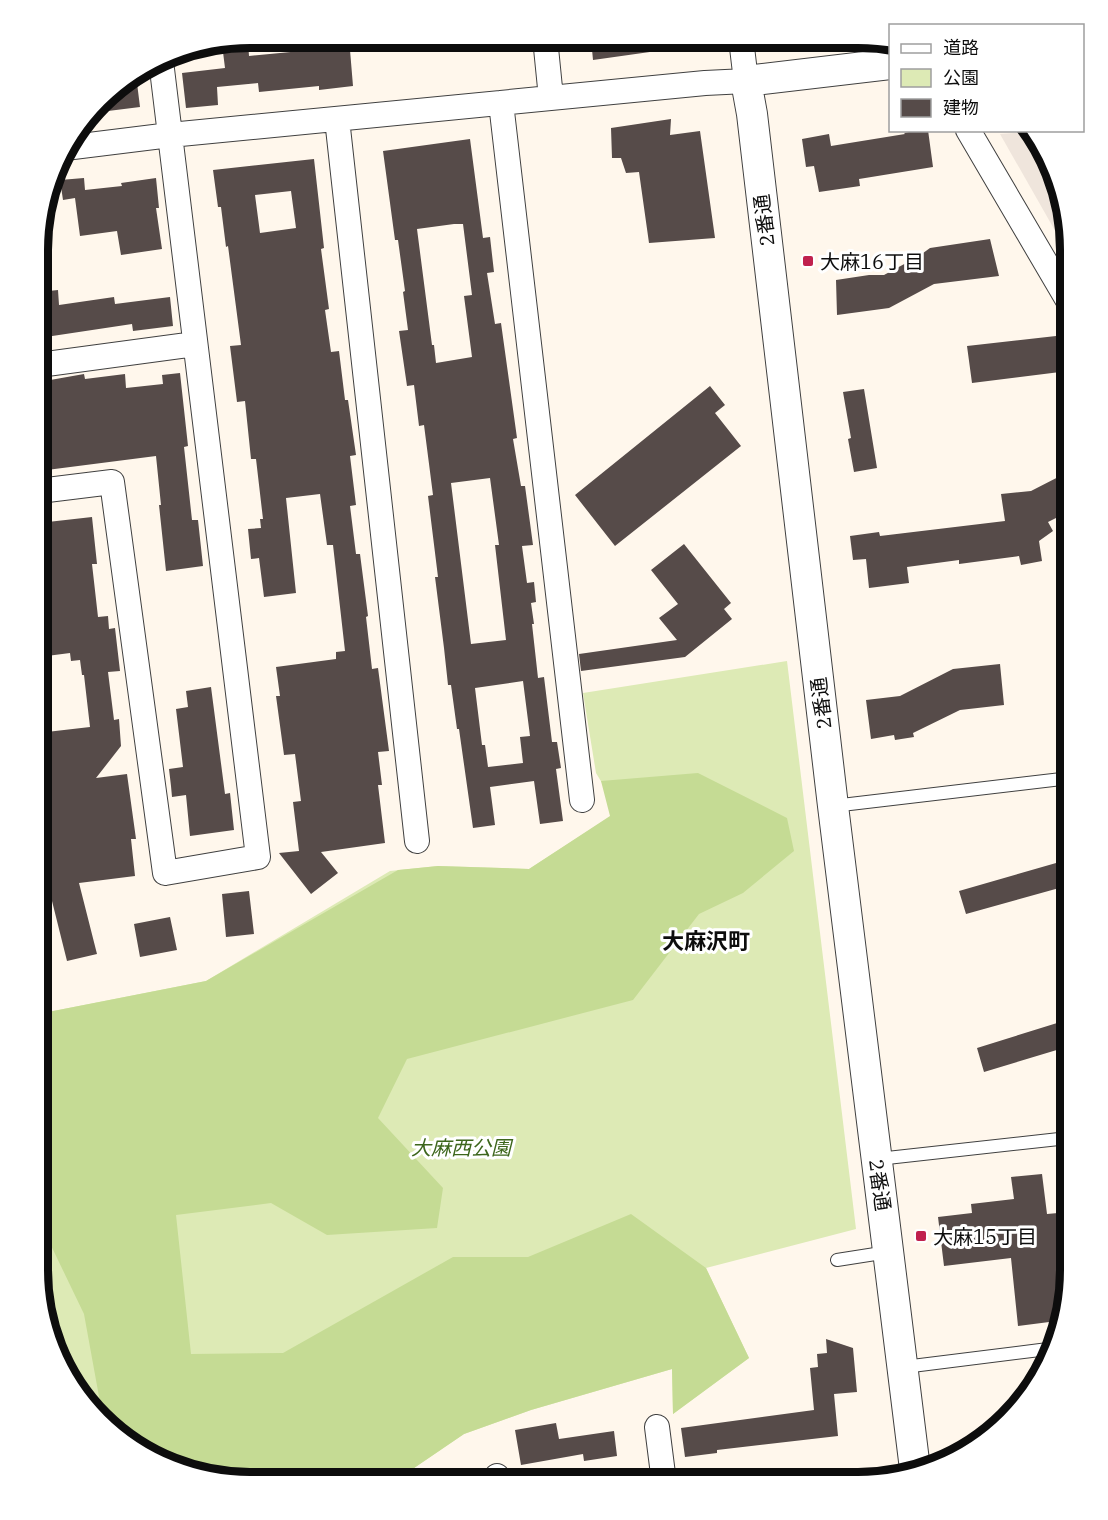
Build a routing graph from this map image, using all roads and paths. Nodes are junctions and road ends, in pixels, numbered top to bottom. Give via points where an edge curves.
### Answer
1 (546, 48) edge
2 (742, 48) edge
3 (889, 64) edge
4 (162, 69) edge
5 (746, 81) junction
6 (552, 98) junction
7 (501, 103) junction
8 (337, 119) junction
9 (969, 132) edge
10 (170, 135) junction
11 (77, 146) edge
12 (1060, 287) edge
13 (195, 344) junction
14 (48, 364) edge
15 (48, 490) edge
16 (1060, 779) edge
17 (582, 800) dead end
18 (833, 806) junction
19 (417, 841) dead end
20 (1060, 1139) edge
21 (877, 1159) junction
22 (889, 1252) junction
23 (837, 1260) dead end
24 (1043, 1350) edge
25 (904, 1367) junction
26 (657, 1427) dead end
27 (914, 1463) edge
28 (663, 1472) edge

1 - 6 street
2 - 5 street
3 - 5 street
4 - 10 street
5 - 6 street
5 - 18 street, 2番通
6 - 7 street
7 - 8 street
7 - 17 street
8 - 10 street
8 - 19 street
9 - 12 street
10 - 11 street
10 - 13 street
13 - 14 street
13 - 15 street via 258,857 165,873 112,482
16 - 18 lane
18 - 21 street, 2番通
20 - 21 lane
21 - 22 street, 2番通
22 - 23 lane
22 - 25 street, 2番通
24 - 25 lane
25 - 27 street, 2番通
26 - 28 street

